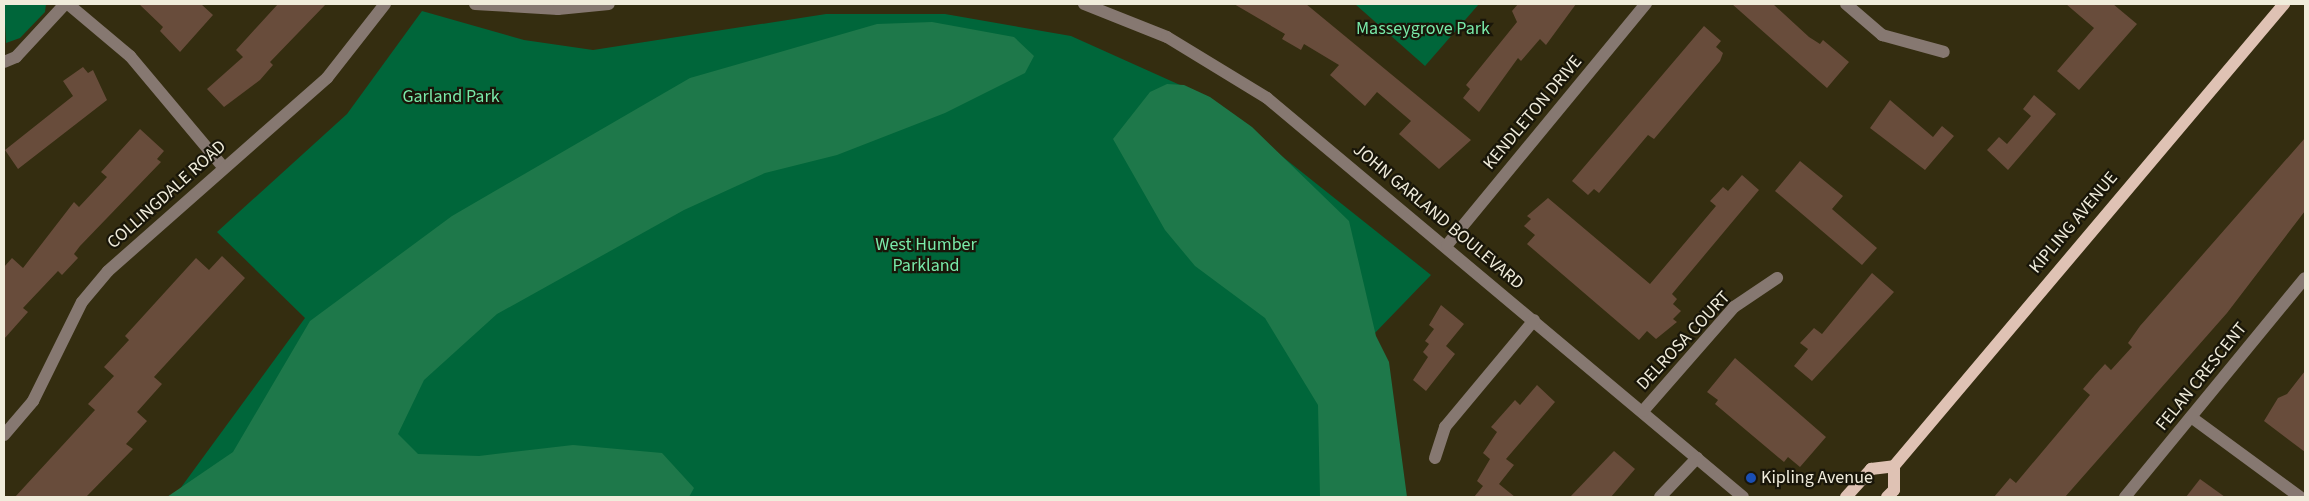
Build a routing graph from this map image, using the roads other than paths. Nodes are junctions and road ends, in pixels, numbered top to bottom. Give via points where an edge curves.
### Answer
1 (66, 4) edge
2 (385, 4) edge
3 (475, 4) edge
4 (609, 4) edge
5 (1084, 4) edge
6 (1646, 4) edge
7 (1846, 4) edge
8 (2284, 4) edge
9 (1944, 52) dead end
10 (4, 62) edge
11 (223, 167) junction
12 (1447, 245) junction
13 (1776, 278) dead end
14 (2305, 278) edge
15 (1534, 320) junction
16 (1643, 411) junction
17 (2191, 417) junction
18 (4, 435) edge
19 (1435, 458) dead end
20 (1697, 458) junction
21 (1894, 466) junction
22 (1660, 497) edge
23 (1743, 497) edge
24 (1846, 497) edge
25 (1887, 497) edge
26 (2126, 497) edge
27 (2300, 497) edge

1 - 10 street via 16,58
1 - 11 street via 130,56
2 - 11 street, COLLINGDALE ROAD via 327,78
3 - 4 street via 558,10
5 - 12 street, JOHN GARLAND BOULEVARD via 1167,37 1252,88
6 - 12 street, KENDLETON DRIVE
7 - 9 street via 1882,35
8 - 21 main road, KIPLING AVENUE
11 - 18 street, COLLINGDALE ROAD via 139,242 82,302 33,400
12 - 15 street, JOHN GARLAND BOULEVARD
13 - 16 street, DELROSA COURT via 1734,307
14 - 17 street, FELAN CRESCENT
15 - 16 street, JOHN GARLAND BOULEVARD
15 - 19 street via 1446,427
16 - 20 street, JOHN GARLAND BOULEVARD
17 - 26 street, FELAN CRESCENT
17 - 27 street
20 - 22 street
20 - 23 street, JOHN GARLAND BOULEVARD
21 - 24 main road via 1871,469
21 - 25 main road via 1894,490

